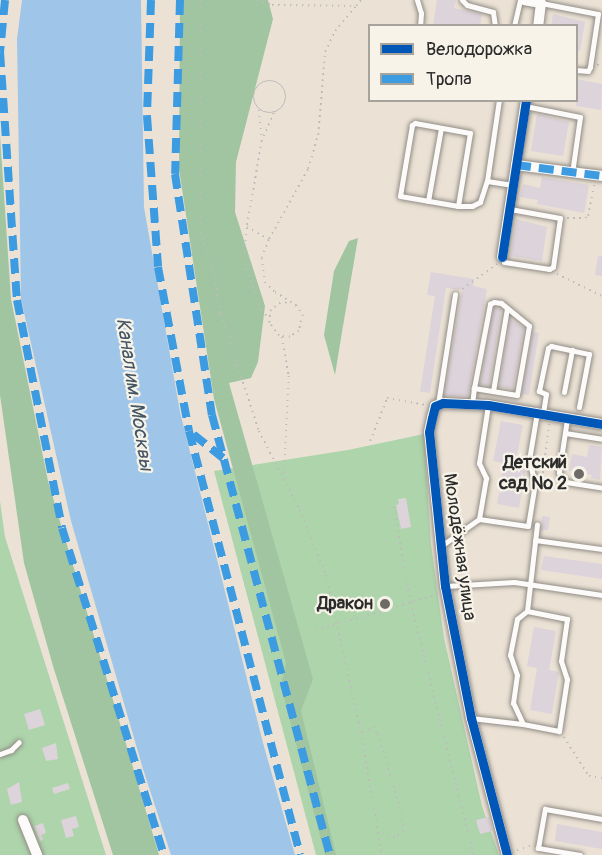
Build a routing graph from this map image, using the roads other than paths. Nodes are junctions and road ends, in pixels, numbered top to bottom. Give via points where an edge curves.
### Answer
1 (417, 0) edge
2 (462, 0) edge
3 (522, 0) edge
4 (541, 3) junction
5 (420, 24) edge
6 (495, 24) edge
7 (515, 24) edge
8 (538, 24) edge
9 (578, 70) edge
10 (499, 102) edge
11 (525, 103) edge
12 (441, 128) junction
13 (516, 165) junction
14 (572, 175) junction
15 (599, 176) edge
16 (487, 181) junction
17 (513, 185) junction
18 (428, 201) junction
19 (458, 206) junction
20 (510, 209) junction
21 (502, 259) joint
22 (455, 294) road end
23 (507, 308) junction
24 (572, 350) junction
25 (474, 388) junction
26 (493, 391) junction
27 (564, 392) dead end
28 (472, 404) junction
29 (488, 405) junction
30 (437, 406) junction
31 (579, 407) dead end
32 (544, 413) junction
33 (567, 418) junction
34 (602, 424) edge
35 (565, 433) junction
36 (602, 439) edge
37 (602, 488) edge
38 (479, 519) junction
39 (537, 525) dead end
40 (535, 540) junction
41 (439, 548) junction
42 (602, 549) edge
43 (530, 584) junction
44 (443, 590) junction
45 (602, 595) edge
46 (527, 611) junction
47 (471, 718) junction
48 (523, 724) junction
49 (19, 742) dead end
50 (0, 754) edge
51 (602, 819) edge
52 (23, 820) dead end
53 (510, 853) edge
54 (37, 855) edge
55 (580, 855) edge

1 - 5 lane
2 - 6 lane via 493,12
3 - 4 street
3 - 7 lane
4 - 8 street
4 - 9 lane via 598,14 590,67 588,71
10 - 16 lane
11 - 13 street
11 - 14 lane via 580,117
12 - 18 lane
12 - 18 lane via 412,125 399,193
12 - 19 lane via 470,133
13 - 14 street
13 - 17 street
14 - 15 street
16 - 17 lane
16 - 19 lane via 480,202
17 - 20 street
18 - 19 lane
20 - 21 street
20 - 21 lane via 560,218 553,267
22 - 30 lane
23 - 25 lane via 490,304
23 - 26 lane
23 - 26 lane via 529,326 517,395
24 - 27 lane
24 - 31 lane via 589,356
24 - 32 lane via 548,348 539,391 546,394
25 - 26 lane
25 - 28 lane
28 - 29 street
28 - 30 street
29 - 32 street
29 - 38 lane via 479,463 486,478
30 - 41 street, Молодёжная улица via 429,432
32 - 33 street
32 - 38 lane via 529,460 535,483 528,526
33 - 34 street
33 - 35 lane
35 - 36 lane
35 - 37 lane via 561,478
38 - 41 lane
39 - 40 lane
40 - 42 lane
40 - 43 lane
41 - 44 street, Молодёжная улица
43 - 44 lane via 514,582
43 - 45 lane
43 - 46 lane
44 - 47 street, Молодёжная улица
46 - 48 lane via 517,619 510,656 517,675 513,702
46 - 48 lane via 567,619 561,661 567,679 559,731
47 - 48 lane
47 - 53 street, Молодёжная улица
49 - 50 lane
51 - 55 lane via 545,809 538,848
52 - 54 street

